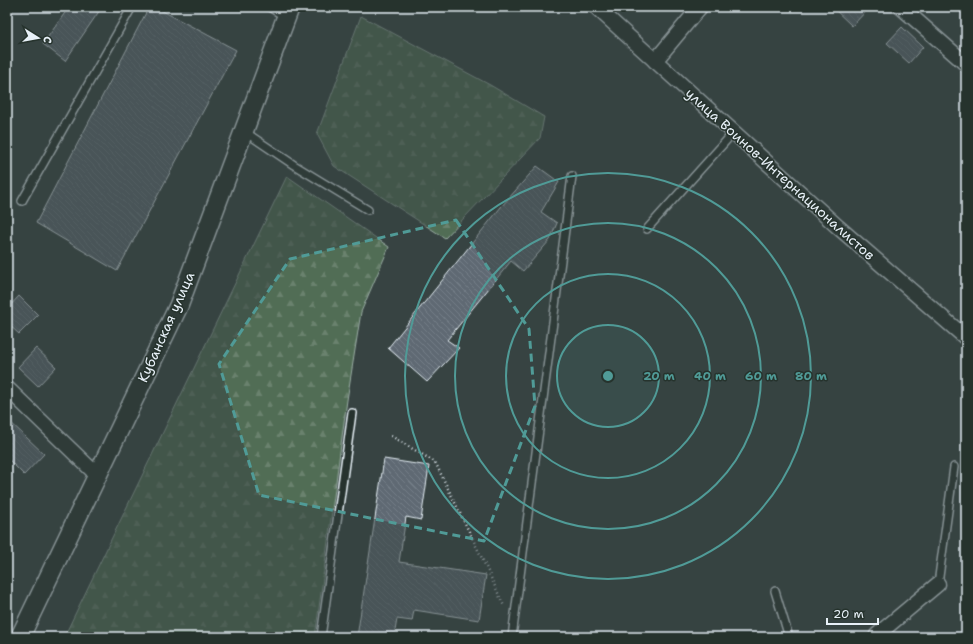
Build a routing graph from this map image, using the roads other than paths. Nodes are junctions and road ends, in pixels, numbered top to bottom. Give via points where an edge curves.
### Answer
1 (132, 7) edge
2 (269, 7) edge
3 (596, 7) edge
4 (700, 7) edge
5 (901, 7) edge
6 (288, 12) edge
7 (655, 61) junction
8 (966, 64) edge
9 (243, 131) junction
10 (734, 132) junction
11 (572, 176) dead end
12 (22, 201) dead end
13 (368, 210) dead end
14 (647, 229) dead end
15 (966, 338) edge
16 (7, 388) edge
17 (352, 414) dead end
18 (954, 467) dead end
19 (97, 474) junction
20 (938, 584) joint
21 (774, 591) dead end
22 (20, 637) edge
23 (321, 637) edge
24 (512, 637) edge
25 (789, 637) edge
26 (876, 637) edge

1 - 12 lane
2 - 6 lane
3 - 7 street, улица Воинов-Интернационалистов
4 - 7 street
5 - 8 street
6 - 9 street, Кубанская улица
7 - 10 street, улица Воинов-Интернационалистов
9 - 13 lane
9 - 19 street, Кубанская улица via 178,305
10 - 14 lane
10 - 15 street, улица Воинов-Интернационалистов
11 - 24 lane
16 - 19 street
17 - 23 lane
18 - 20 lane
19 - 22 street, Кубанская улица
20 - 26 street
21 - 25 lane

